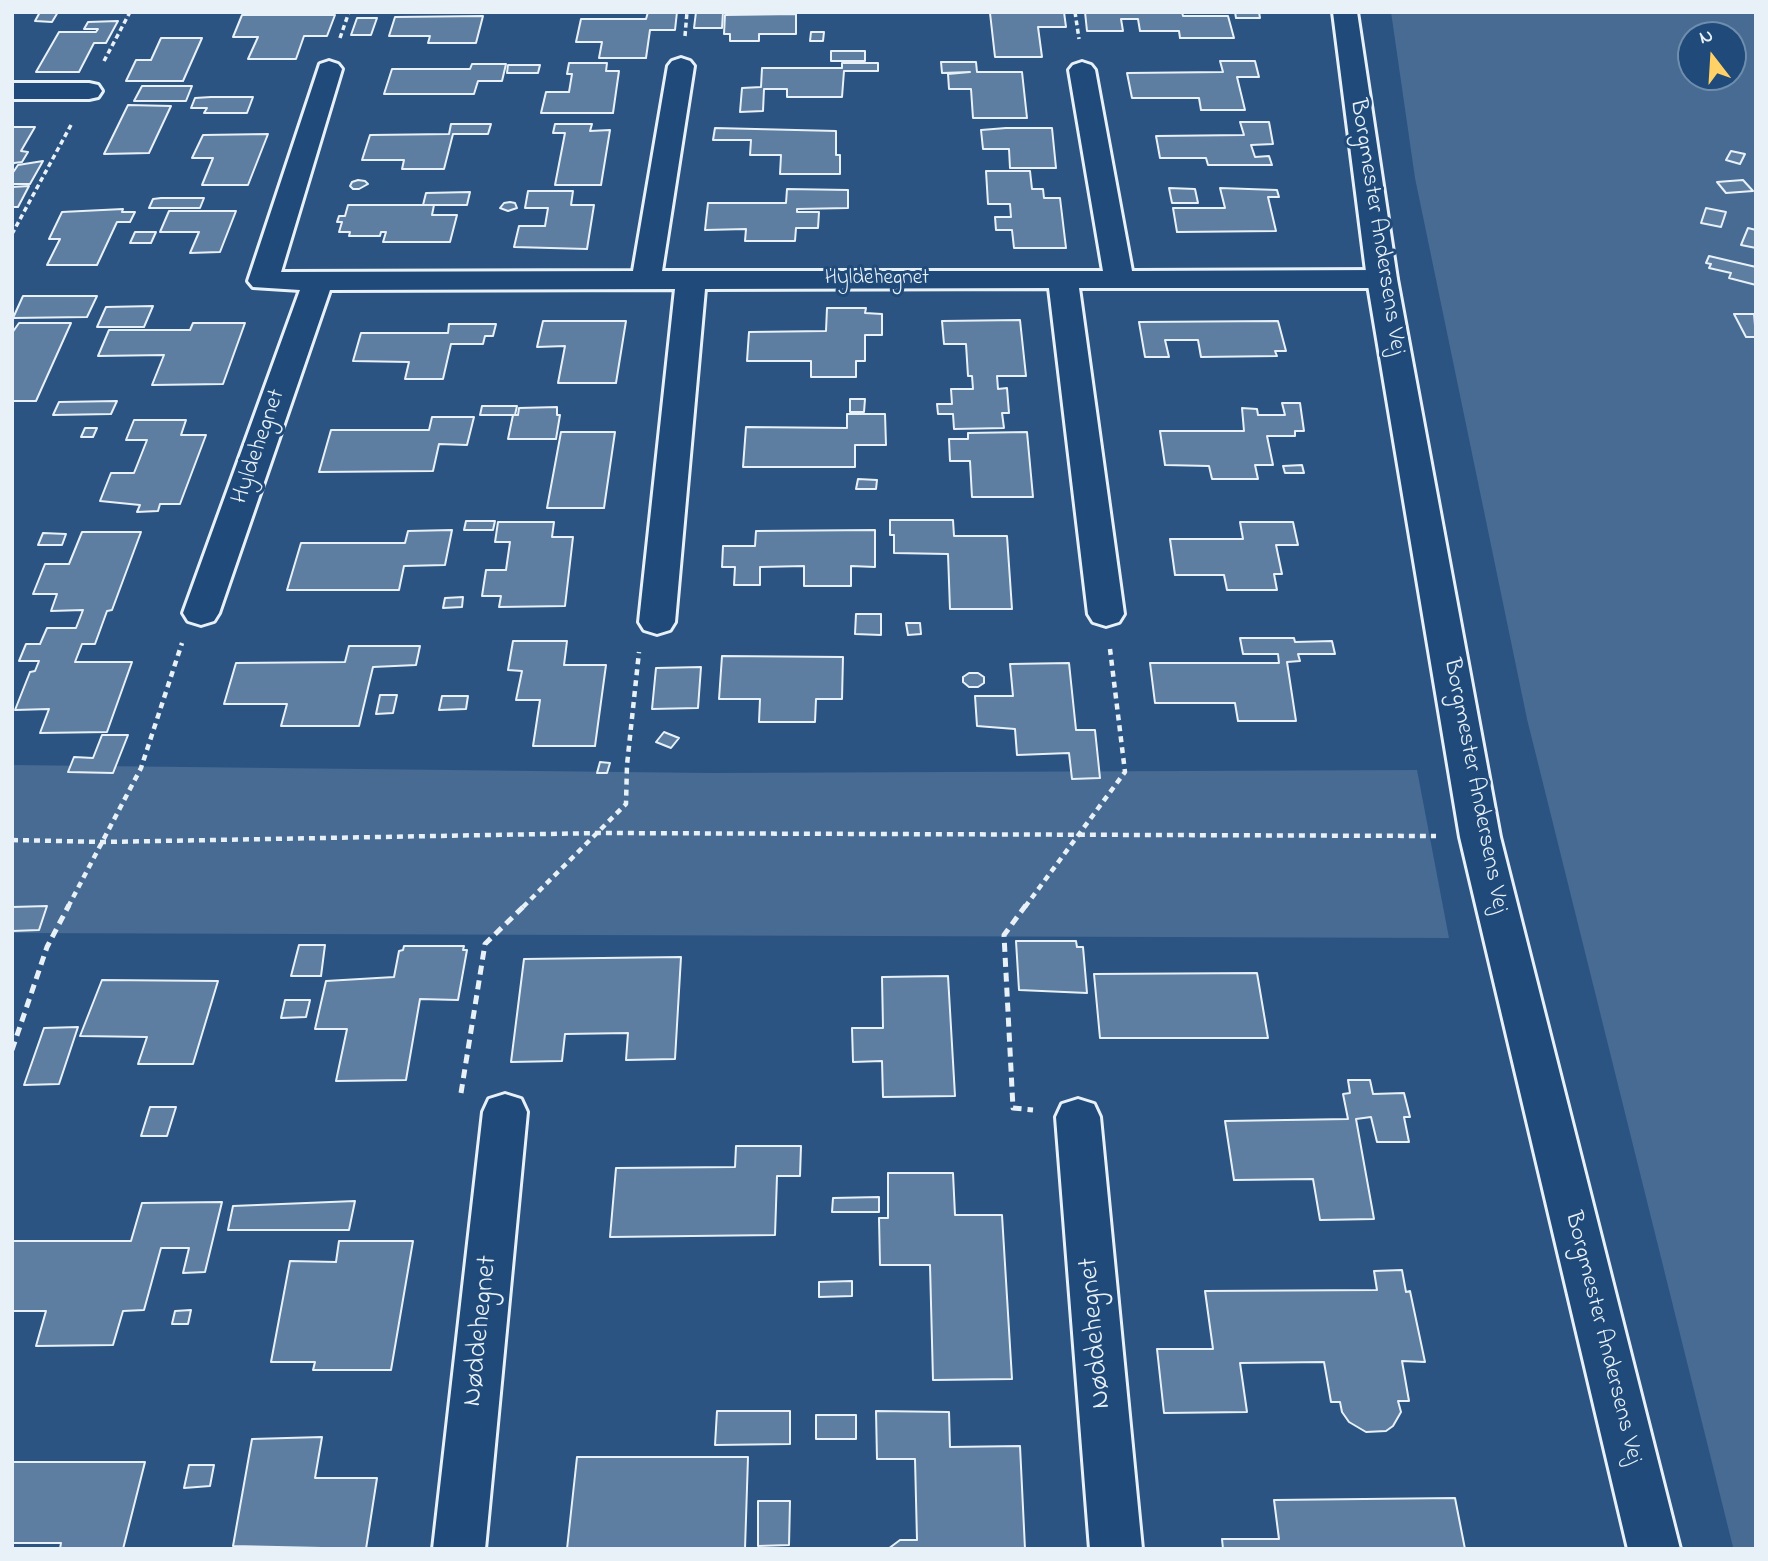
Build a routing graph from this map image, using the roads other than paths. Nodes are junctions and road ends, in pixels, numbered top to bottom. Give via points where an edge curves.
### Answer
1 (1345, 12) edge
2 (681, 66) dead end
3 (329, 69) dead end
4 (1082, 70) dead end
5 (12, 91) edge
6 (89, 91) dead end
7 (1382, 279) junction
8 (1063, 280) junction
9 (1119, 280) junction
10 (318, 281) junction
11 (646, 281) junction
12 (691, 281) junction
13 (201, 613) road end
14 (1106, 614) road end
15 (657, 622) road end
16 (505, 1112) road end
17 (1078, 1117) road end
18 (459, 1549) edge
19 (1116, 1549) edge
20 (1654, 1549) edge

1 - 7 street, Borgmester Andersens Vej
2 - 11 street
3 - 10 street, Hyldehegnet via 262,281
4 - 9 street
5 - 6 street
7 - 9 street, Hyldehegnet
7 - 20 street, Borgmester Andersens Vej via 1480,836
8 - 9 street, Hyldehegnet
8 - 12 street, Hyldehegnet
8 - 14 street
10 - 11 street, Hyldehegnet
10 - 13 street, Hyldehegnet
11 - 12 street, Hyldehegnet
12 - 15 street
16 - 18 street, Nøddehegnet
17 - 19 street, Nøddehegnet

